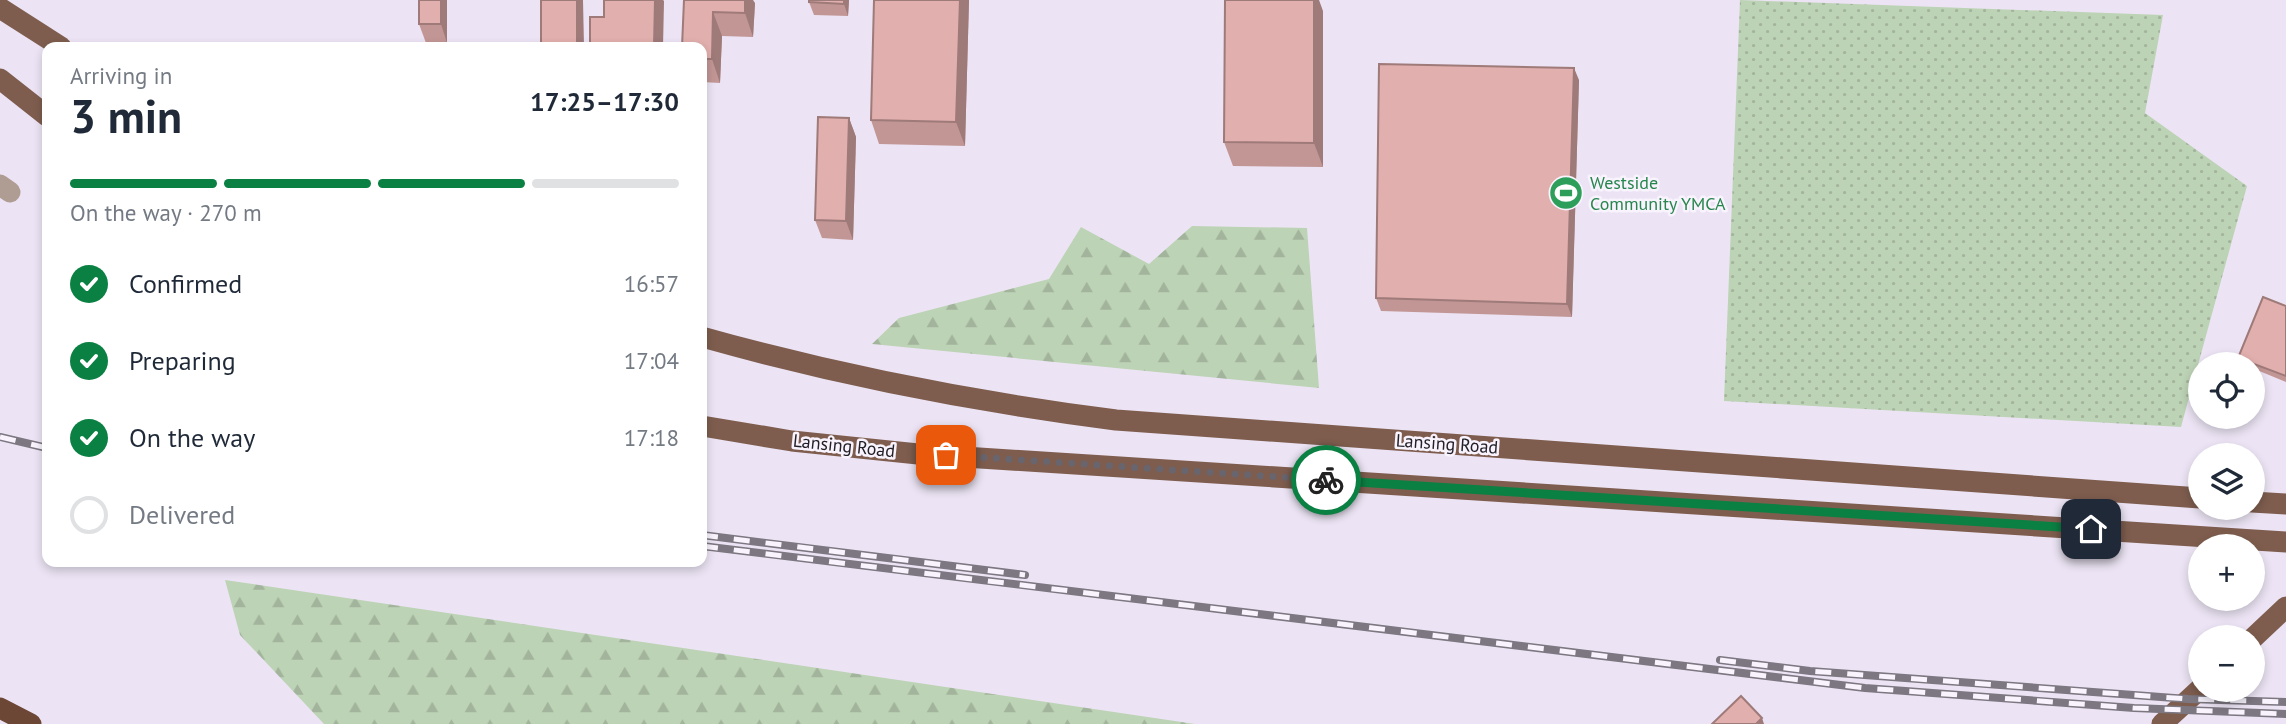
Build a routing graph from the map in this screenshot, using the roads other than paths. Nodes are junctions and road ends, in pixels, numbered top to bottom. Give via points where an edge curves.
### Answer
1 (0, 8) edge
2 (53, 42) edge
3 (0, 79) edge
4 (42, 112) edge
5 (707, 338) edge
6 (707, 427) edge
7 (2188, 497) edge
8 (2265, 503) edge
9 (2286, 504) edge
10 (2286, 542) edge
11 (2286, 607) edge
12 (2265, 627) edge
13 (2188, 700) edge
14 (0, 708) edge
15 (31, 724) edge
16 (2162, 724) edge

1 - 2 main road
3 - 4 main road
5 - 7 main road, Lansing Road via 949,395 1116,420
6 - 10 main road, Lansing Road via 918,454
8 - 9 main road
11 - 12 main road
13 - 16 main road
14 - 15 highway

